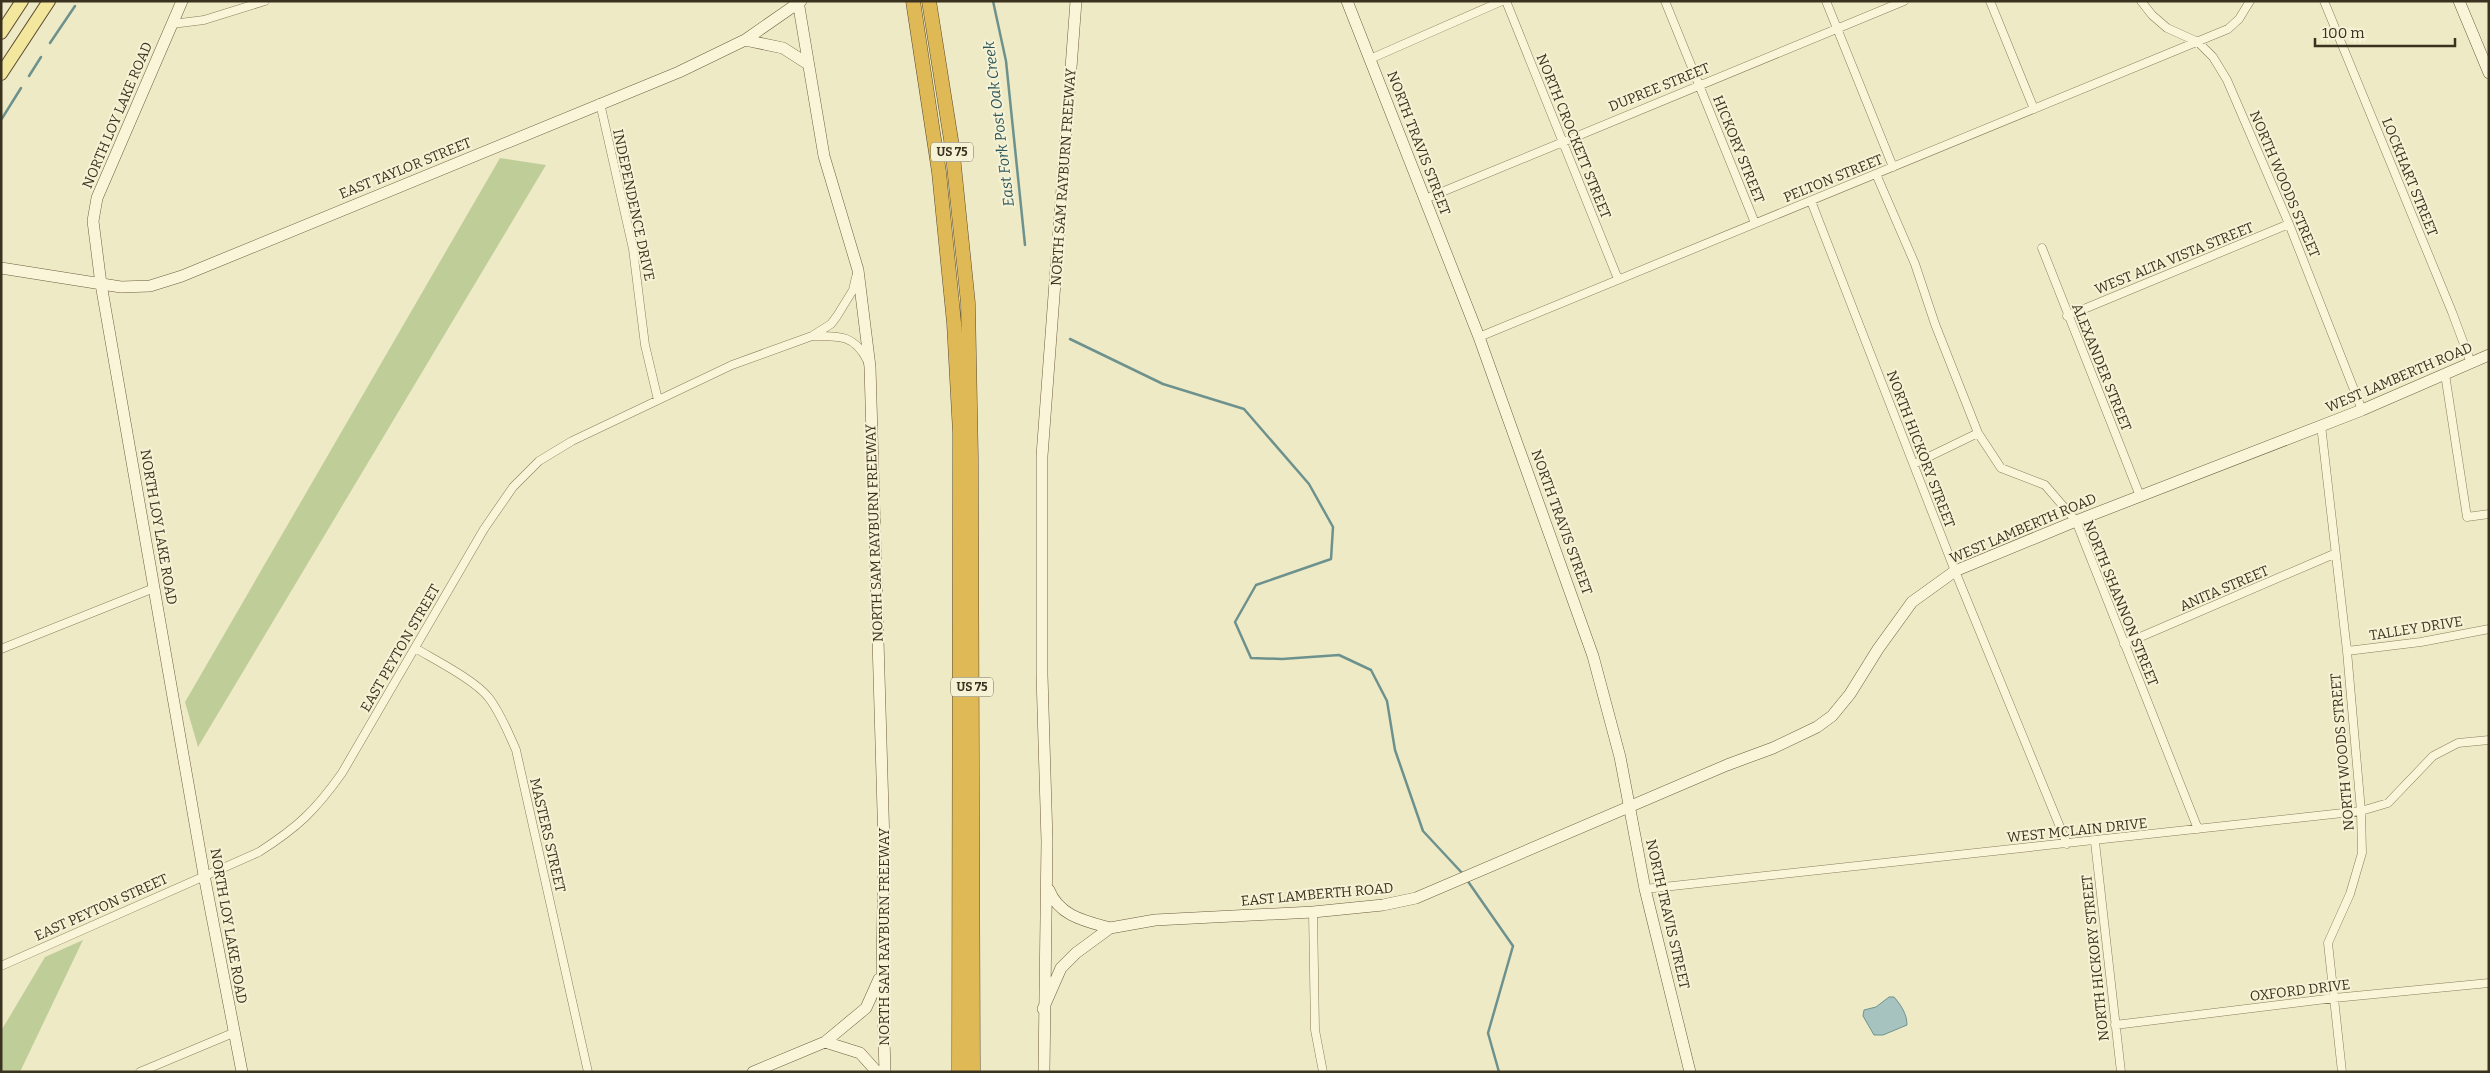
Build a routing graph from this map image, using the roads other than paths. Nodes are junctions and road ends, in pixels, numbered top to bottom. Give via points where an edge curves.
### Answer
1 (22, 1) edge
2 (49, 1) edge
3 (182, 1) edge
4 (265, 1) edge
5 (911, 1) edge
6 (929, 1) edge
7 (1076, 1) edge
8 (1347, 1) edge
9 (1502, 1) edge
10 (1506, 1) edge
11 (1665, 1) edge
12 (1826, 1) edge
13 (1904, 1) edge
14 (1990, 1) edge
15 (2141, 1) edge
16 (2250, 1) edge
17 (2324, 1) edge
18 (2459, 1) edge
19 (799, 2) edge
20 (172, 24) junction
21 (1837, 28) junction
22 (1, 33) edge
23 (745, 40) junction
24 (2198, 42) junction
25 (1370, 59) junction
26 (808, 64) junction
27 (2489, 73) edge
28 (1, 74) edge
29 (1699, 84) junction
30 (600, 103) junction
31 (2034, 109) junction
32 (1562, 140) junction
33 (1893, 167) junction
34 (1876, 174) junction
35 (1425, 199) junction
36 (1811, 200) junction
37 (1755, 223) junction
38 (2289, 224) junction
39 (2042, 248) dead end
40 (1, 268) edge
41 (858, 270) junction
42 (1618, 279) junction
43 (101, 284) junction
44 (2067, 316) junction
45 (812, 336) junction
46 (1479, 337) junction
47 (2489, 356) edge
48 (2471, 362) junction
49 (870, 367) junction
50 (2445, 374) junction
51 (658, 400) junction
52 (2362, 410) junction
53 (2321, 426) junction
54 (1978, 433) junction
55 (1914, 464) junction
56 (2140, 496) junction
57 (2489, 514) edge
58 (2076, 521) junction
59 (2334, 554) junction
60 (1955, 571) junction
61 (154, 588) junction
62 (2489, 629) edge
63 (2124, 644) junction
64 (414, 648) junction
65 (1, 649) edge
66 (2346, 651) junction
67 (2489, 740) edge
68 (1628, 807) junction
69 (2362, 812) junction
70 (2198, 829) junction
71 (2095, 842) junction
72 (2067, 844) junction
73 (204, 875) junction
74 (1046, 884) junction
75 (1645, 889) junction
76 (1313, 912) junction
77 (1110, 928) junction
78 (1, 966) edge
79 (882, 970) junction
80 (2489, 983) edge
81 (2334, 998) junction
82 (1043, 1009) junction
83 (2115, 1025) junction
84 (233, 1033) junction
85 (825, 1042) junction
86 (140, 1072) edge
87 (242, 1072) edge
88 (588, 1072) edge
89 (753, 1072) edge
90 (877, 1072) edge
91 (885, 1072) edge
92 (959, 1072) edge
93 (973, 1072) edge
94 (1044, 1072) edge
95 (1322, 1072) edge
96 (1690, 1072) edge
97 (2121, 1072) edge
98 (2342, 1072) edge

1 - 22 main road
2 - 28 main road
3 - 20 main road, NORTH LOY LAKE ROAD
4 - 20 street via 204,20
5 - 92 highway, US 75 via 918,28 939,172 954,323 960,433
6 - 93 highway, US 75 via 952,146 968,303
7 - 74 main road, NORTH SAM RAYBURN FREEWAY via 1042,456
8 - 25 main road, NORTH TRAVIS STREET
9 - 25 street
10 - 32 street, NORTH CROCKETT STREET
11 - 29 street, HICKORY STREET
12 - 21 street
13 - 21 street, DUPREE STREET
14 - 31 street
15 - 24 street, NORTH WOODS STREET via 2167,28
16 - 24 street, PELTON STREET via 2228,29
17 - 48 street, LOCKHART STREET
18 - 27 main road
19 - 23 main road, EAST TAYLOR STREET
19 - 26 main road, NORTH SAM RAYBURN FREEWAY
20 - 43 main road, NORTH LOY LAKE ROAD via 97,198 93,221
21 - 29 street, DUPREE STREET
21 - 33 street
23 - 26 main road via 784,48
23 - 30 main road, EAST TAYLOR STREET via 679,72
24 - 31 street, PELTON STREET
24 - 38 street, NORTH WOODS STREET via 2227,80
25 - 35 main road, NORTH TRAVIS STREET
26 - 41 main road, NORTH SAM RAYBURN FREEWAY via 824,156
29 - 32 street, DUPREE STREET
29 - 37 street, HICKORY STREET
30 - 43 main road, EAST TAYLOR STREET via 182,276 150,286
30 - 51 street, INDEPENDENCE DRIVE via 633,249 645,345
31 - 33 street, PELTON STREET
32 - 35 street, DUPREE STREET
32 - 42 street, NORTH CROCKETT STREET
33 - 34 street, PELTON STREET
34 - 36 street, PELTON STREET
34 - 54 street, NORTH SHANNON STREET via 1915,264
35 - 46 main road, NORTH TRAVIS STREET
36 - 37 street, PELTON STREET
36 - 55 street, NORTH HICKORY STREET
37 - 42 street, PELTON STREET
38 - 44 street, WEST ALTA VISTA STREET
38 - 52 street, NORTH WOODS STREET
39 - 44 street, ALEXANDER STREET
40 - 43 main road, EAST TAYLOR STREET
41 - 45 street, EAST PEYTON STREET via 853,290 844,306 830,324
41 - 49 main road, NORTH SAM RAYBURN FREEWAY
42 - 46 street, PELTON STREET
43 - 61 main road, NORTH LOY LAKE ROAD
44 - 56 street, ALEXANDER STREET
45 - 49 street, EAST PEYTON STREET via 838,336 851,340 861,349
45 - 51 street, EAST PEYTON STREET via 732,365
46 - 68 main road, NORTH TRAVIS STREET via 1593,656 1620,757
47 - 48 main road, WEST LAMBERTH ROAD
48 - 50 main road, WEST LAMBERTH ROAD
49 - 79 main road, NORTH SAM RAYBURN FREEWAY via 884,845
50 - 52 main road, WEST LAMBERTH ROAD
50 - 57 street via 2467,517
51 - 64 street, EAST PEYTON STREET via 548,456 513,487 484,529
52 - 53 main road, WEST LAMBERTH ROAD
53 - 56 main road, WEST LAMBERTH ROAD
53 - 59 street, NORTH WOODS STREET
54 - 55 street
54 - 58 street, NORTH SHANNON STREET via 2001,468 2045,486
55 - 60 street, NORTH HICKORY STREET
56 - 58 main road, WEST LAMBERTH ROAD
58 - 60 main road, WEST LAMBERTH ROAD
58 - 63 street, NORTH SHANNON STREET
59 - 63 street, ANITA STREET
59 - 66 street, NORTH WOODS STREET
60 - 68 main road, WEST LAMBERTH ROAD via 1912,602 1842,705 1817,727
60 - 72 street, NORTH HICKORY STREET
61 - 65 street
61 - 73 main road, NORTH LOY LAKE ROAD
62 - 66 street, TALLEY DRIVE via 2421,642
63 - 70 street, NORTH SHANNON STREET
64 - 73 street, EAST PEYTON STREET via 342,773 320,804 293,830 259,852
64 - 88 street, MASTERS STREET via 488,696 516,750
66 - 69 street, NORTH WOODS STREET
67 - 69 street, WEST MCLAIN DRIVE via 2458,743 2434,756 2388,803
68 - 75 main road, NORTH TRAVIS STREET
68 - 76 main road, EAST LAMBERTH ROAD via 1416,898
69 - 70 street, WEST MCLAIN DRIVE
69 - 81 street, NORTH WOODS STREET via 2362,853 2350,894 2328,943
70 - 71 street, WEST MCLAIN DRIVE
71 - 72 street, WEST MCLAIN DRIVE
71 - 83 street, NORTH HICKORY STREET
72 - 75 street, WEST MCLAIN DRIVE
73 - 78 street, EAST PEYTON STREET
73 - 84 main road, NORTH LOY LAKE ROAD
74 - 77 main road via 1054,903 1069,914
74 - 82 main road, NORTH SAM RAYBURN FREEWAY
75 - 96 main road, NORTH TRAVIS STREET
76 - 77 main road, EAST LAMBERTH ROAD via 1155,920
76 - 95 street via 1316,1030
77 - 82 main road via 1060,968
79 - 85 main road via 866,1008
79 - 91 main road, NORTH SAM RAYBURN FREEWAY
80 - 81 street, OXFORD DRIVE
81 - 83 street, OXFORD DRIVE
81 - 98 street, NORTH WOODS STREET
82 - 94 main road, NORTH SAM RAYBURN FREEWAY
83 - 97 street, NORTH HICKORY STREET
84 - 86 street
84 - 87 main road, NORTH LOY LAKE ROAD
85 - 89 main road
85 - 90 main road via 860,1053

